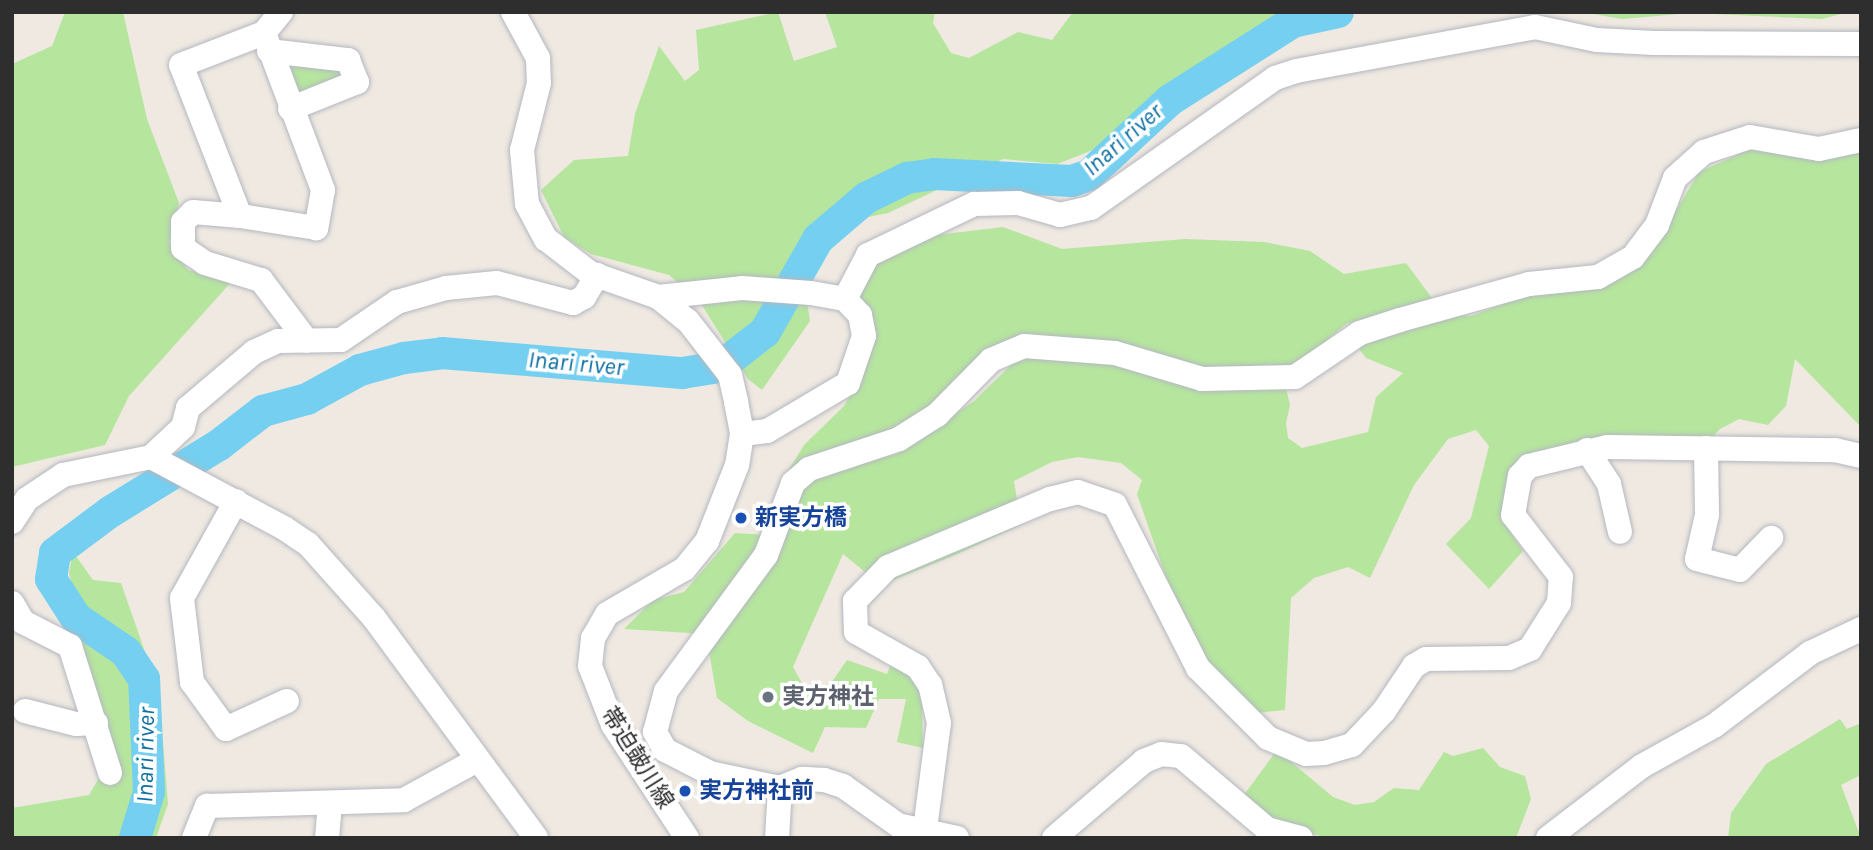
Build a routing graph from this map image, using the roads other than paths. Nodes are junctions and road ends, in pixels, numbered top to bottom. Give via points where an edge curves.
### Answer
1 (281, 12) edge
2 (513, 12) edge
3 (267, 42) junction
4 (1861, 44) edge
5 (290, 109) junction
6 (1861, 140) edge
7 (240, 216) junction
8 (597, 275) junction
9 (657, 297) junction
10 (845, 299) junction
11 (307, 341) junction
12 (742, 435) junction
13 (1706, 448) junction
14 (1587, 450) junction
15 (1861, 456) edge
16 (155, 459) junction
17 (236, 501) junction
18 (12, 522) edge
19 (1620, 532) dead end
20 (1771, 538) dead end
21 (12, 603) edge
22 (1861, 629) edge
23 (287, 701) dead end
24 (25, 711) dead end
25 (96, 723) junction
26 (477, 760) junction
27 (110, 773) dead end
28 (780, 788) junction
29 (330, 805) junction
30 (925, 828) junction
31 (1267, 834) edge
32 (194, 838) edge
33 (327, 838) edge
34 (536, 838) edge
35 (687, 838) edge
36 (777, 838) edge
37 (957, 838) edge
38 (1054, 838) edge
39 (1301, 838) edge
40 (1548, 838) edge

1 - 3 street
2 - 8 street, 帯迫皷川線 via 538,58 539,83 522,150 527,204 546,239
3 - 5 street
3 - 5 street via 348,60 357,82
3 - 7 street via 181,65
4 - 10 street via 1654,43 1597,40 1535,27 1296,71 1275,78 1091,208 1060,215 1018,203 974,204 868,255
5 - 7 street via 323,190 316,228
6 - 28 street via 1819,149 1750,137 1704,152 1675,178 1657,225 1633,257 1598,277 1529,284 1360,333 1294,377 1202,379 1115,353 1024,346 991,360 937,415 899,439 809,469 793,483 766,555 666,691 656,717 655,732 665,751 683,763
7 - 11 street via 193,212 183,222 183,248 205,263 261,280
8 - 9 street, 帯迫皷川線
8 - 11 street via 584,297 573,303 497,283 446,288 397,302 341,340
9 - 10 street via 742,288
9 - 12 street, 帯迫皷川線 via 688,321 730,375
10 - 12 street via 860,315 864,336 848,383 767,431
11 - 16 street via 278,341 254,352 188,408 183,427
12 - 35 street, 帯迫皷川線 via 737,465 707,541 684,569 607,614 593,638 590,666 612,725
13 - 14 street
13 - 15 street via 1835,450
13 - 20 street via 1707,514 1697,559 1740,570
14 - 19 street via 1609,484
14 - 30 street via 1542,459 1520,476 1513,515 1561,577 1559,603 1530,649 1509,658 1426,659 1414,666 1384,711 1352,745 1324,753 1306,754 1268,738 1198,668 1115,505 1098,495 1050,499 877,573 855,601 856,632 918,667 930,685 939,723
16 - 17 street
16 - 18 street via 63,475 27,499
17 - 23 street via 182,598 192,682 226,729
17 - 26 street via 308,544 374,618
21 - 25 street via 23,622 70,646
22 - 40 street via 1810,653 1714,726 1642,766
24 - 25 street via 76,724
25 - 27 street
26 - 29 street via 404,800
26 - 34 street
28 - 30 street via 802,779 824,780 843,786 898,825
28 - 36 street
29 - 32 street via 207,806
29 - 33 street
30 - 37 street
31 - 38 street via 1181,756 1161,754 1144,761
31 - 39 street

